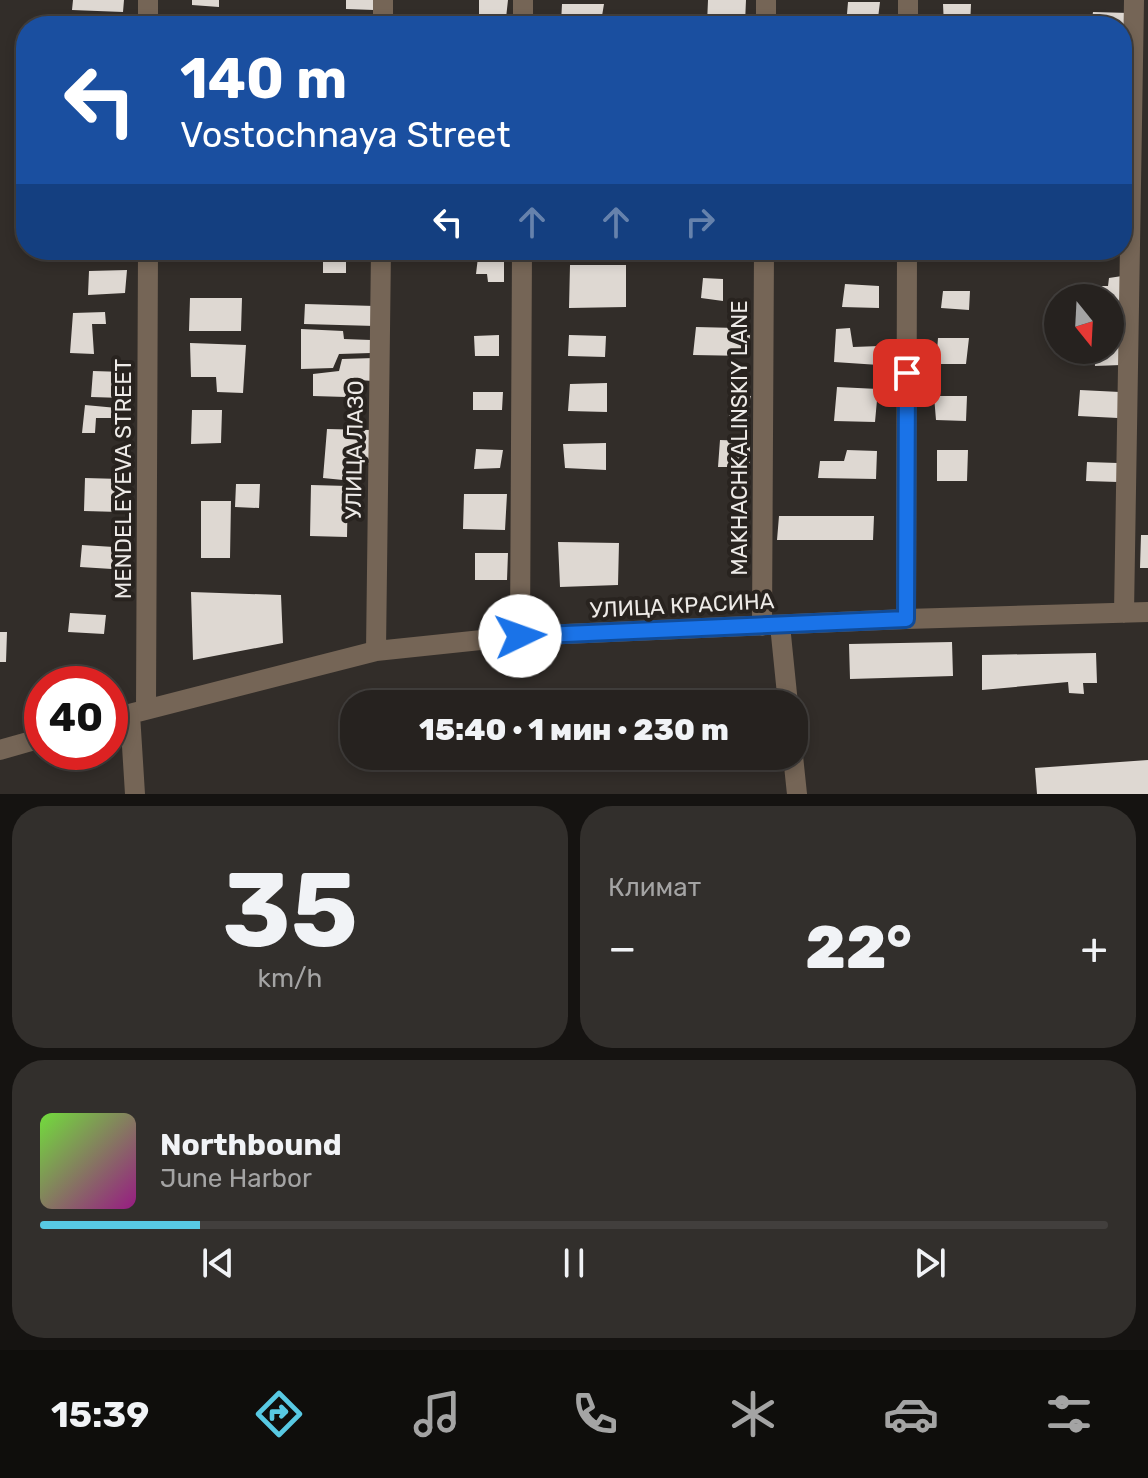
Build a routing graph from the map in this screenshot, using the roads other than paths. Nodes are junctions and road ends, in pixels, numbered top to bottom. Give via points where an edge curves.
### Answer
1 (1134, 0) edge
2 (1132, 123) edge
3 (148, 260) edge
4 (381, 260) edge
5 (522, 260) edge
6 (764, 260) edge
7 (907, 260) edge
8 (1130, 260) edge
9 (1148, 612) edge
10 (1124, 613) junction
11 (906, 619) junction
12 (771, 625) junction
13 (520, 636) junction
14 (376, 651) junction
15 (785, 690) edge
16 (129, 714) edge
17 (24, 743) edge
18 (0, 750) edge
19 (794, 770) edge
20 (135, 794) edge
21 (797, 794) edge

1 - 2 street
3 - 16 street, MENDELEYEVA STREET
4 - 14 street, УЛИЦА ЛАЗО
5 - 13 street
6 - 12 street, MAKHACHKALINSKIY LANE
7 - 11 street
8 - 10 street
9 - 10 street, УЛИЦА КРАСИНА
10 - 11 street, УЛИЦА КРАСИНА
11 - 12 street, УЛИЦА КРАСИНА
12 - 13 street, УЛИЦА КРАСИНА
12 - 15 street, MAKHACHKALINSKIY LANE
13 - 14 street, УЛИЦА КРАСИНА
14 - 16 street, УЛИЦА КРАСИНА
16 - 20 street
17 - 18 street
19 - 21 street

